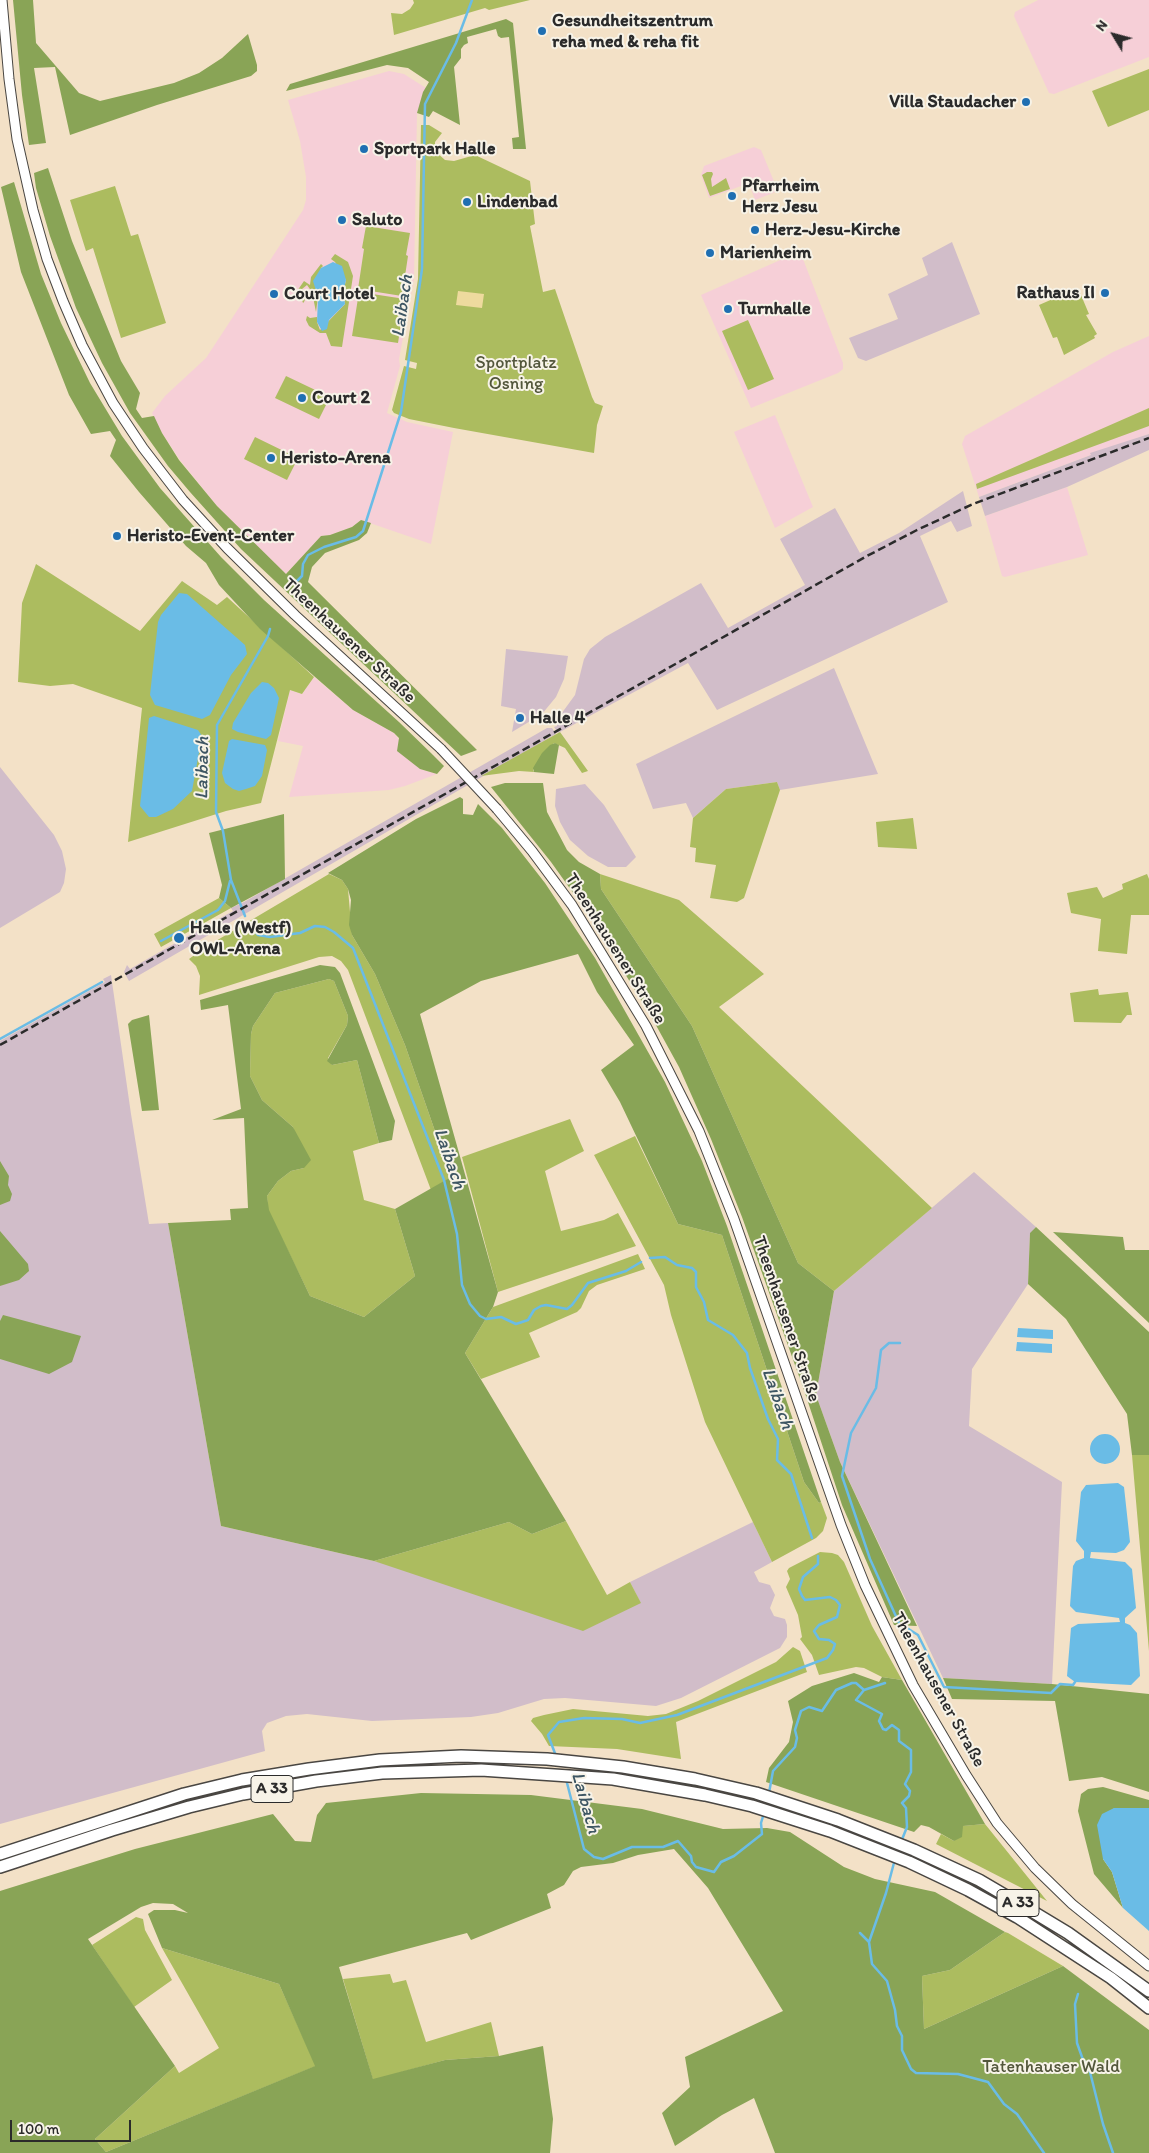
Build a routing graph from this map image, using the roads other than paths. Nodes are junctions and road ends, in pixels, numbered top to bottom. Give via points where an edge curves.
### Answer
1 (2, 0) edge
2 (0, 1854) edge
3 (0, 1867) edge
4 (1149, 1966) edge
5 (1149, 1991) edge
6 (1149, 2008) edge

1 - 4 main road, Theenhausener Straße, bridge via 9,79 27,190 47,259 82,345 113,402 183,500 295,614 441,749 497,809 572,905 646,1026 698,1131 734,1219 864,1585 913,1685 997,1823 1035,1868 1072,1904
2 - 5 highway, A 33 via 166,1800 251,1779 380,1760 461,1756 562,1760 623,1767 756,1793 888,1838 979,1880 1026,1906
3 - 6 highway, A 33 via 189,1807 316,1781 425,1770 489,1770 613,1778 752,1806 909,1862 1017,1917 1111,1978

